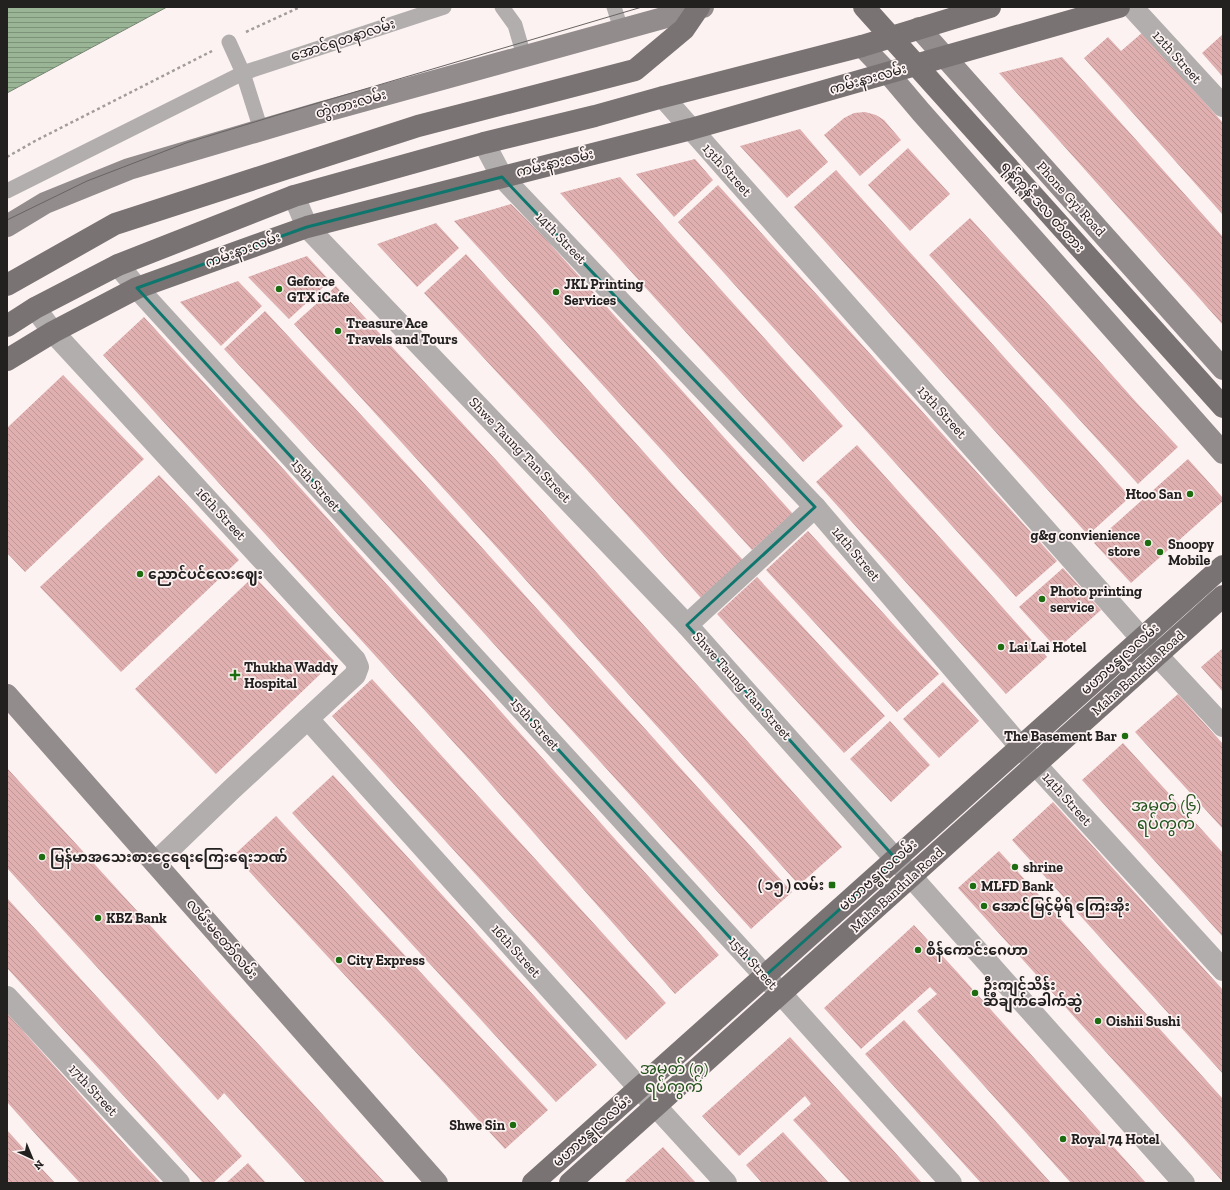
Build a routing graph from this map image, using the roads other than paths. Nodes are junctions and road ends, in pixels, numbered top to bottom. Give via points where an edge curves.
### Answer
1 (444, 7) edge
2 (502, 7) edge
3 (614, 7) edge
4 (699, 7) edge
5 (703, 7) edge
6 (864, 7) edge
7 (990, 7) edge
8 (1119, 7) edge
9 (1132, 7) edge
10 (919, 28) junction
11 (620, 30) junction
12 (229, 42) road end
13 (862, 46) junction
14 (524, 56) junction
15 (945, 57) junction
16 (242, 73) junction
17 (888, 73) junction
18 (663, 97) junction
19 (1223, 106) edge
20 (691, 129) junction
21 (261, 130) junction
22 (484, 144) junction
23 (502, 176) junction
24 (7, 190) edge
25 (294, 196) junction
26 (7, 226) edge
27 (307, 227) junction
28 (118, 265) junction
29 (7, 285) edge
30 (137, 288) junction
31 (35, 308) junction
32 (7, 326) edge
33 (53, 332) junction
34 (7, 360) edge
35 (1223, 369) edge
36 (1223, 407) edge
37 (1223, 453) edge
38 (815, 507) junction
39 (1223, 566) edge
40 (1223, 596) edge
41 (687, 625) junction
42 (1142, 638) junction
43 (1158, 655) junction
44 (7, 694) edge
45 (308, 719) junction
46 (1223, 726) edge
47 (1020, 747) junction
48 (1036, 765) junction
49 (896, 859) junction
50 (155, 863) junction
51 (912, 876) junction
52 (1223, 970) edge
53 (765, 976) junction
54 (781, 994) junction
55 (7, 997) edge
56 (639, 1088) junction
57 (656, 1106) junction
58 (178, 1183) edge
59 (437, 1183) edge
60 (533, 1183) edge
61 (570, 1183) edge
62 (726, 1183) edge
63 (951, 1183) edge
64 (1184, 1183) edge

1 - 16 lane, အောင်ရတနာလမ်း
2 - 14 lane via 515,25
3 - 11 lane
4 - 29 main road, bridge via 684,29 635,70 418,126 115,224
5 - 11 main road, တွဲကားလမ်း
6 - 36 main road, ရန်ကုန်-ဒလ တံတား, bridge
7 - 10 main road
8 - 15 main road, ကမ်းနားလမ်း
9 - 19 street, 12th Street
10 - 13 main road
10 - 15 main road, Phone Gyi Road
11 - 14 main road, တွဲကားလမ်း
12 - 16 lane
13 - 17 main road
13 - 18 main road
14 - 21 main road, တွဲကားလမ်း
15 - 17 main road, ကမ်းနားလမ်း
15 - 35 main road, Phone Gyi Road
16 - 21 lane
16 - 24 lane, အောင်ရတနာလမ်း
17 - 20 main road, ကမ်းနားလမ်း
17 - 37 main road
18 - 20 street, 13th Street
18 - 22 main road
20 - 23 main road, ကမ်းနားလမ်း
20 - 42 street, 13th Street
21 - 26 main road, တွဲကားလမ်း via 129,169 45,203
22 - 23 street, 14th Street
22 - 25 main road
23 - 27 main road, ကမ်းနားလမ်း
23 - 38 street, 14th Street
25 - 27 street, Shwe Taung Tan Street
25 - 28 main road
27 - 30 main road, ကမ်းနားလမ်း
27 - 41 street, Shwe Taung Tan Street
28 - 30 street, 15th Street
28 - 31 main road
30 - 33 main road, ကမ်းနားလမ်း
30 - 53 street, 15th Street
31 - 32 main road
31 - 33 street, 16th Street
33 - 34 main road, ကမ်းနားလမ်း
33 - 45 street, 16th Street via 355,660 358,667 355,675
38 - 41 street
38 - 47 street, 14th Street
39 - 42 main road, မဟာဗန္ဓုလလမ်း
40 - 43 main road, Maha Bandula Road
41 - 49 street, Shwe Taung Tan Street
42 - 43 street, 13th Street
42 - 47 main road, မဟာဗန္ဓုလလမ်း
43 - 46 street, 13th Street
43 - 48 main road, Maha Bandula Road
44 - 50 main road, လမ်းမတော်လမ်း
45 - 50 street, 16th Street
45 - 56 street, 16th Street
47 - 48 street, 14th Street
47 - 49 main road, မဟာဗန္ဓုလလမ်း
48 - 51 main road, Maha Bandula Road
48 - 52 street, 14th Street
49 - 51 street, Shwe Taung Tan Street
49 - 53 main road, မဟာဗန္ဓုလလမ်း
50 - 59 main road, လမ်းမတော်လမ်း
51 - 54 main road, Maha Bandula Road
51 - 64 street, Shwe Taung Tan Street
53 - 54 street, 15th Street
53 - 56 main road, မဟာဗန္ဓုလလမ်း
54 - 57 main road, Maha Bandula Road
54 - 63 street, 15th Street
55 - 58 street, 17th Street
56 - 57 street, 16th Street
56 - 60 main road, မဟာဗန္ဓုလလမ်း
57 - 61 main road, Maha Bandula Road
57 - 62 street, 16th Street

